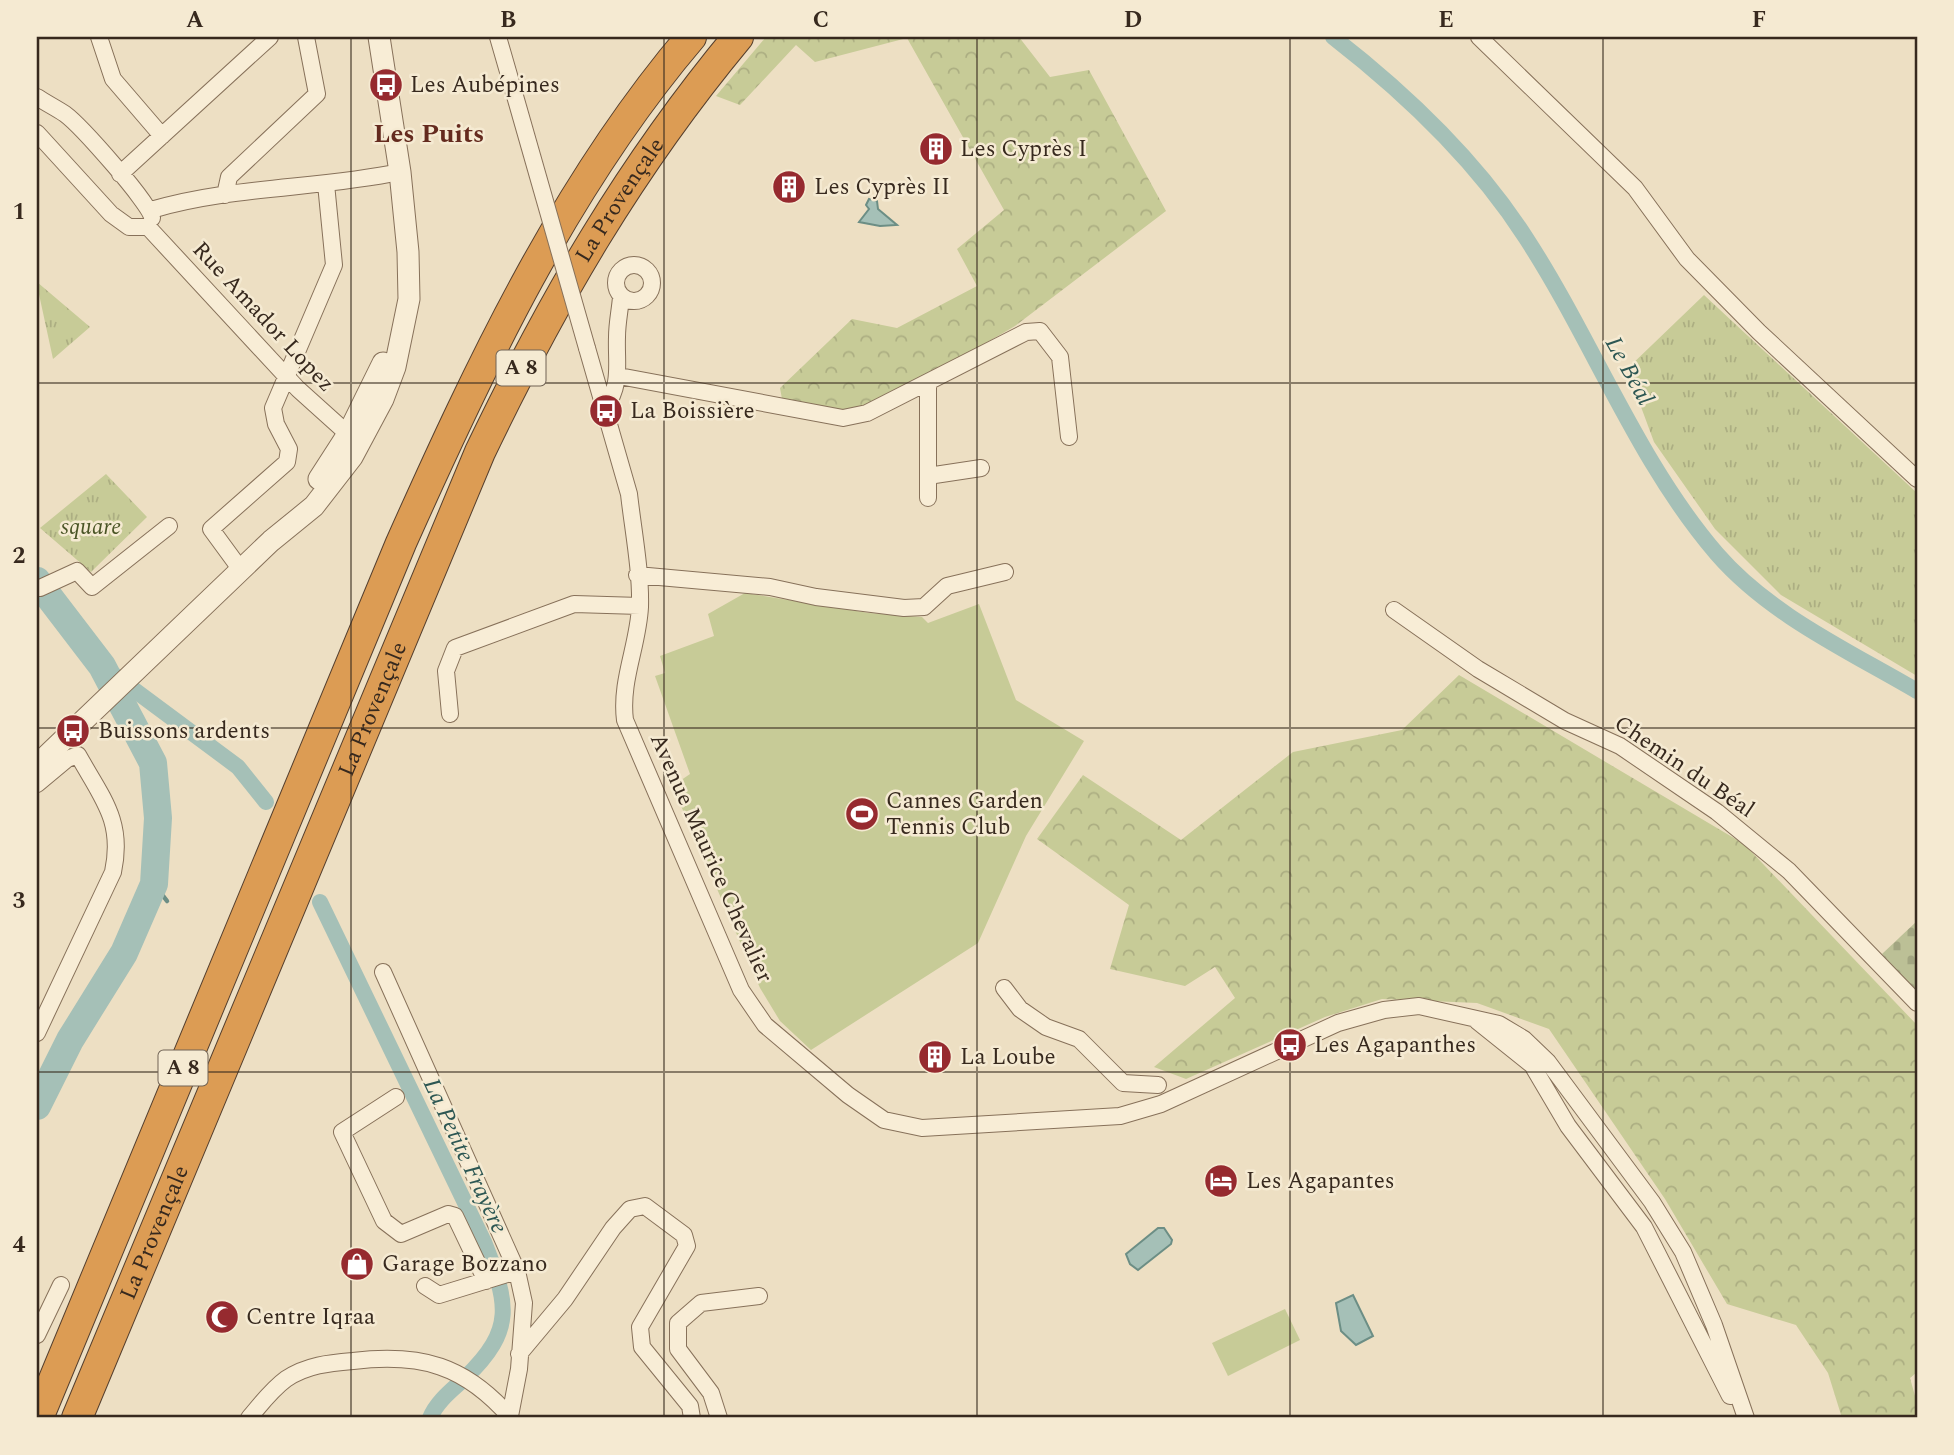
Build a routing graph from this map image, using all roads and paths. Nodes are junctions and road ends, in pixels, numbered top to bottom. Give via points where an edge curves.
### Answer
1 (99, 37) edge
2 (270, 37) edge
3 (306, 37) edge
4 (379, 37) edge
5 (498, 37) edge
6 (691, 37) edge
7 (738, 37) edge
8 (1479, 37) edge
9 (37, 97) edge
10 (37, 133) edge
11 (162, 136) junction
12 (400, 172) junction
13 (120, 174) junction
14 (326, 184) junction
15 (225, 195) junction
16 (151, 210) junction
17 (148, 227) junction
18 (621, 297) junction
19 (619, 376) junction
20 (287, 377) junction
21 (928, 382) junction
22 (605, 408) junction
23 (1069, 437) dead end
24 (355, 438) junction
25 (981, 468) dead end
26 (928, 476) junction
27 (1917, 479) edge
28 (928, 498) dead end
29 (169, 526) dead end
30 (241, 569) junction
31 (1005, 572) dead end
32 (637, 575) junction
33 (40, 587) dead end
34 (640, 607) junction
35 (1394, 610) dead end
36 (450, 714) dead end
37 (38, 763) edge
38 (37, 784) edge
39 (383, 972) dead end
40 (1004, 988) dead end
41 (1917, 1003) edge
42 (1470, 1015) junction
43 (37, 1033) edge
44 (1158, 1085) dead end
45 (396, 1097) dead end
46 (511, 1273) junction
47 (487, 1281) junction
48 (61, 1285) dead end
49 (425, 1286) dead end
50 (759, 1296) dead end
51 (37, 1335) edge
52 (519, 1354) junction
53 (510, 1417) edge
54 (38, 1418) edge
55 (77, 1418) edge
56 (249, 1418) edge
57 (692, 1418) edge
58 (719, 1418) edge
59 (1744, 1418) edge

1 - 11 street via 113,79
2 - 11 street
3 - 15 street via 317,94 229,177
4 - 12 street
5 - 22 street, Avenue Maurice Chevalier, bridge
6 - 54 highway, La Provençale / A 8 via 625,122 565,215 448,438
7 - 55 highway, La Provençale / A 8 via 652,146 597,231 491,430
8 - 27 street via 1635,188 1687,259 1732,305
9 - 13 street via 66,115
10 - 17 street via 111,214 129,228
11 - 13 street
12 - 14 street
12 - 24 street via 408,299 395,367 383,399
13 - 16 street
14 - 15 street
14 - 20 street via 334,265
15 - 16 street
16 - 17 street
17 - 20 street, Rue Amador Lopez
18 - 18 street via 638,301 659,291 647,261 617,275
18 - 19 street
19 - 21 street via 843,418 867,413
19 - 22 street
20 - 24 street, Rue Amador Lopez
20 - 30 street via 273,408 289,449 287,462 211,529
21 - 23 street via 1026,331 1040,331 1060,358
21 - 26 street
22 - 32 street, Avenue Maurice Chevalier via 629,494
24 - 30 street via 314,506
25 - 26 street
26 - 28 street
29 - 33 street via 92,587 77,571
30 - 37 street
31 - 32 street via 947,586 923,607 904,608 770,587
32 - 34 street, Avenue Maurice Chevalier
34 - 36 street via 574,604 455,648 446,671
34 - 42 street, Avenue Maurice Chevalier via 624,689 625,720 740,990 765,1026 884,1120 922,1128 1120,1116 1161,1104 1338,1023 1372,1013 1419,1006
35 - 41 street, Chemin du Béal via 1478,669 1565,721 1620,746 1717,812 1789,871
38 - 43 street via 78,755 115,823 118,848 113,872
39 - 46 street
40 - 44 street via 1020,1009 1046,1027 1079,1039 1123,1083
42 - 59 street, Avenue Maurice Chevalier via 1532,1065 1568,1126 1644,1227
42 - 59 street, Avenue Maurice Chevalier via 1499,1024 1524,1039 1548,1062 1652,1202 1683,1252 1720,1341
45 - 47 street via 342,1132 384,1221 401,1234 447,1214 455,1216
46 - 47 street
46 - 52 street via 524,1303
47 - 49 street via 439,1295
48 - 51 street
50 - 58 street via 701,1303 678,1323 678,1349 711,1394
52 - 53 street
52 - 57 street via 565,1299 613,1228 630,1209 645,1206 684,1235 687,1246 640,1327 642,1347 690,1406
53 - 56 street via 481,1388 457,1373 436,1363 393,1356 320,1364 286,1379

